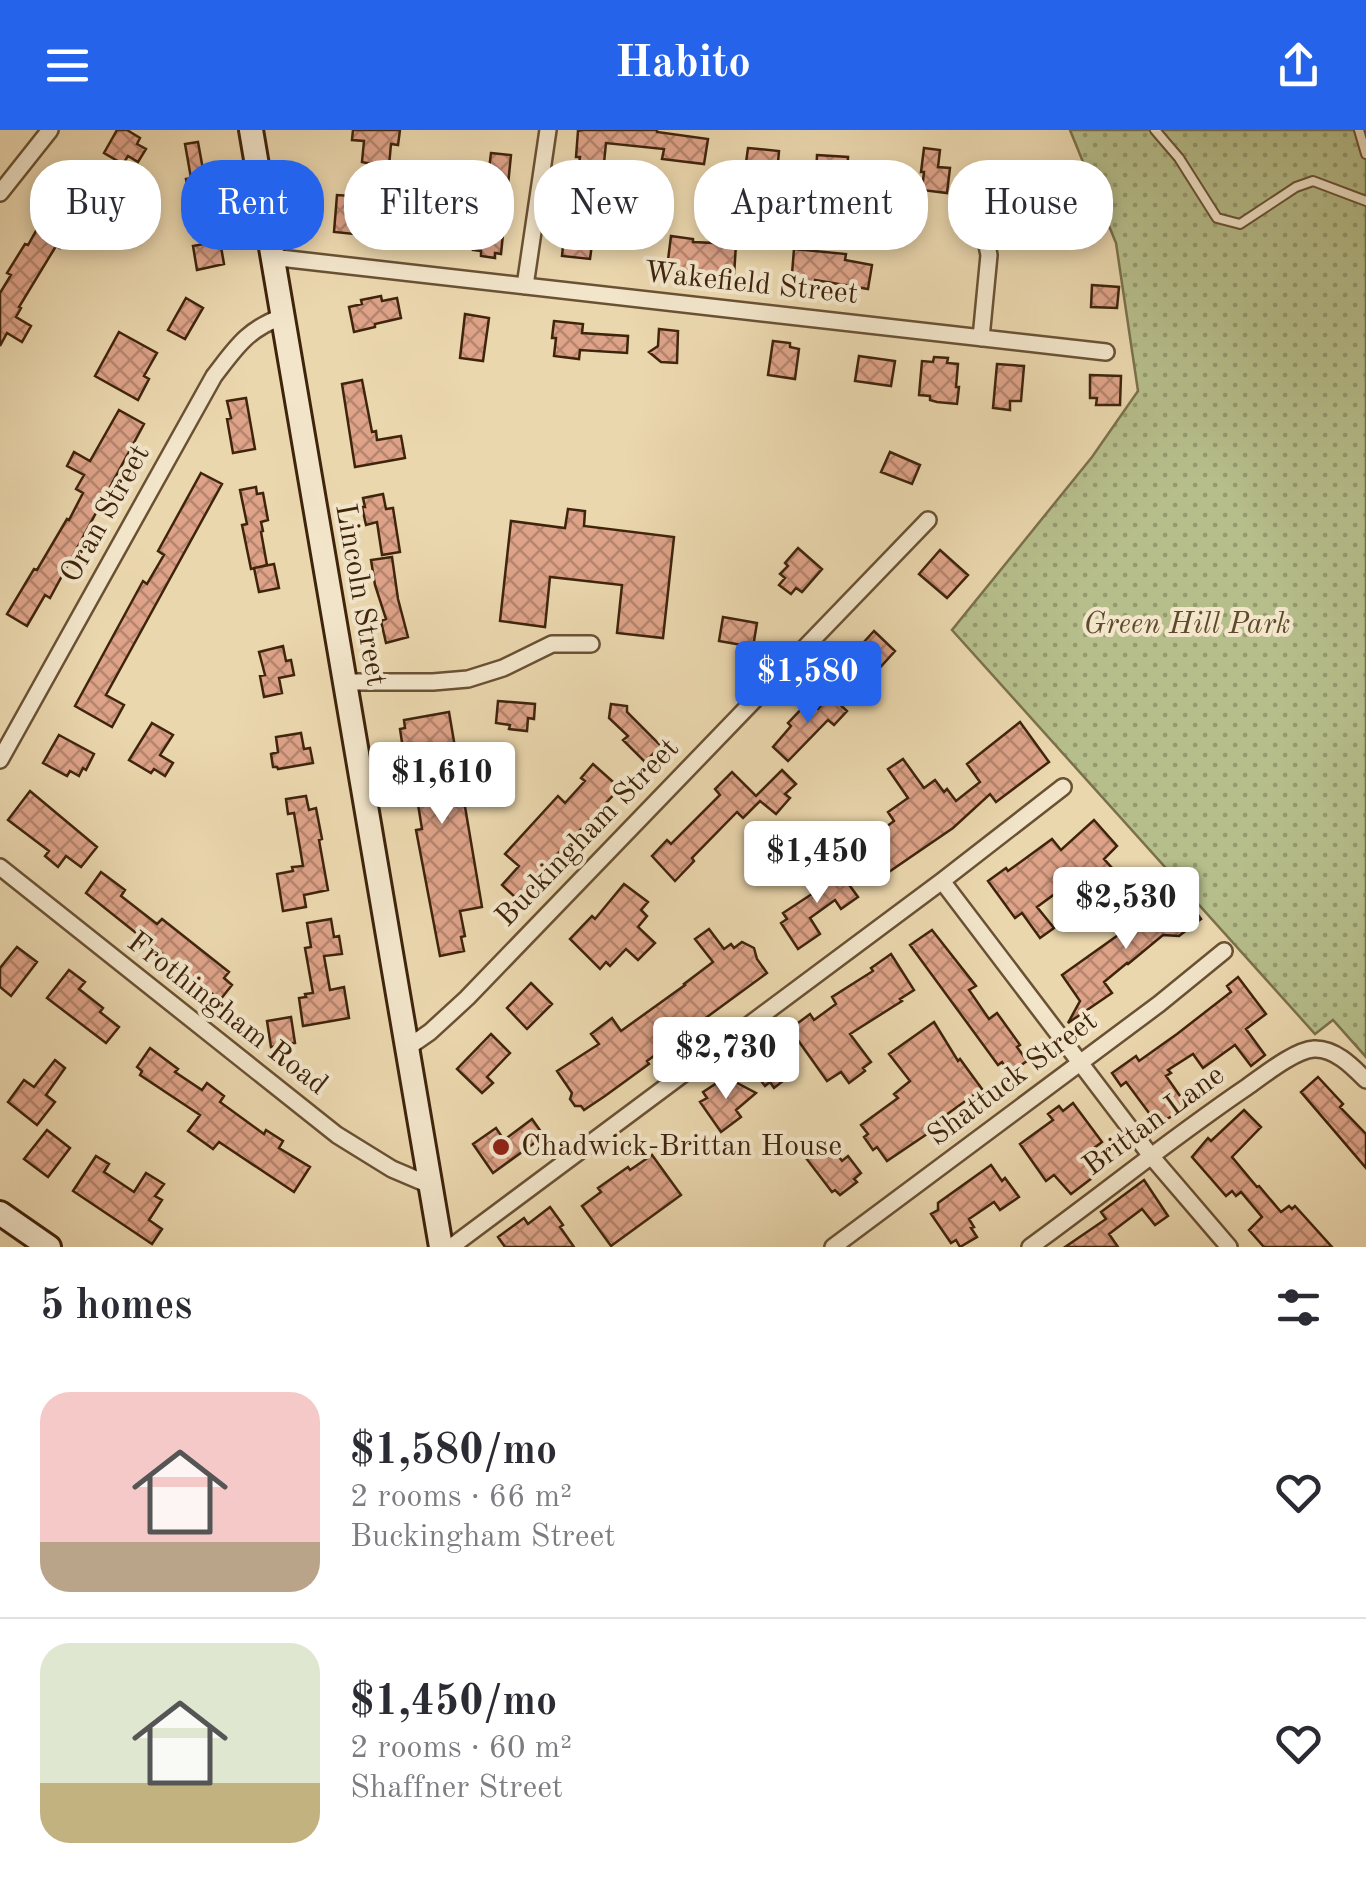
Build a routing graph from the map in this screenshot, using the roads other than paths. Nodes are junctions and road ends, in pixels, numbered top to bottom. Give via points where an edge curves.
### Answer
1 (50, 130) edge
2 (250, 130) edge
3 (548, 130) edge
4 (1155, 130) edge
5 (1358, 130) edge
6 (1366, 154) edge
7 (0, 193) edge
8 (1366, 201) edge
9 (988, 250) edge
10 (271, 257) junction
11 (525, 286) junction
12 (282, 318) junction
13 (981, 338) junction
14 (1106, 352) dead end
15 (928, 520) dead end
16 (591, 644) dead end
17 (345, 682) junction
18 (0, 760) edge
19 (1062, 787) dead end
20 (0, 867) edge
21 (942, 881) junction
22 (1224, 951) dead end
23 (407, 1048) junction
24 (1080, 1062) junction
25 (1366, 1080) edge
26 (1151, 1156) junction
27 (432, 1186) junction
28 (0, 1213) edge
29 (851, 1242) edge
30 (49, 1247) edge
31 (441, 1247) edge
32 (452, 1247) edge
33 (833, 1247) edge
34 (1030, 1247) edge
35 (1229, 1247) edge

1 - 7 street
2 - 10 main road, Lincoln Street
3 - 11 street
4 - 8 lane via 1217,218 1228,222 1240,224 1313,181
5 - 6 lane
9 - 13 street
10 - 11 street, Wakefield Street
10 - 12 main road, Lincoln Street
11 - 13 street, Wakefield Street
12 - 17 main road, Lincoln Street
12 - 18 street, Oran Street via 239,342 214,376
13 - 14 street, Wakefield Street
15 - 23 street, Buckingham Street via 478,987
16 - 17 street via 552,644 468,679
17 - 23 main road, Lincoln Street
19 - 21 street
20 - 27 street, Frothingham Road via 337,1135
21 - 24 street
21 - 32 street
22 - 24 street, Shattuck Street
23 - 27 main road, Lincoln Street
24 - 26 street
24 - 29 street, Shattuck Street
25 - 26 street, Brittan Lane via 1338,1056 1307,1050
26 - 34 street, Brittan Lane
26 - 35 street
27 - 31 main road, Lincoln Street
28 - 30 main road
29 - 33 street, Shattuck Street

